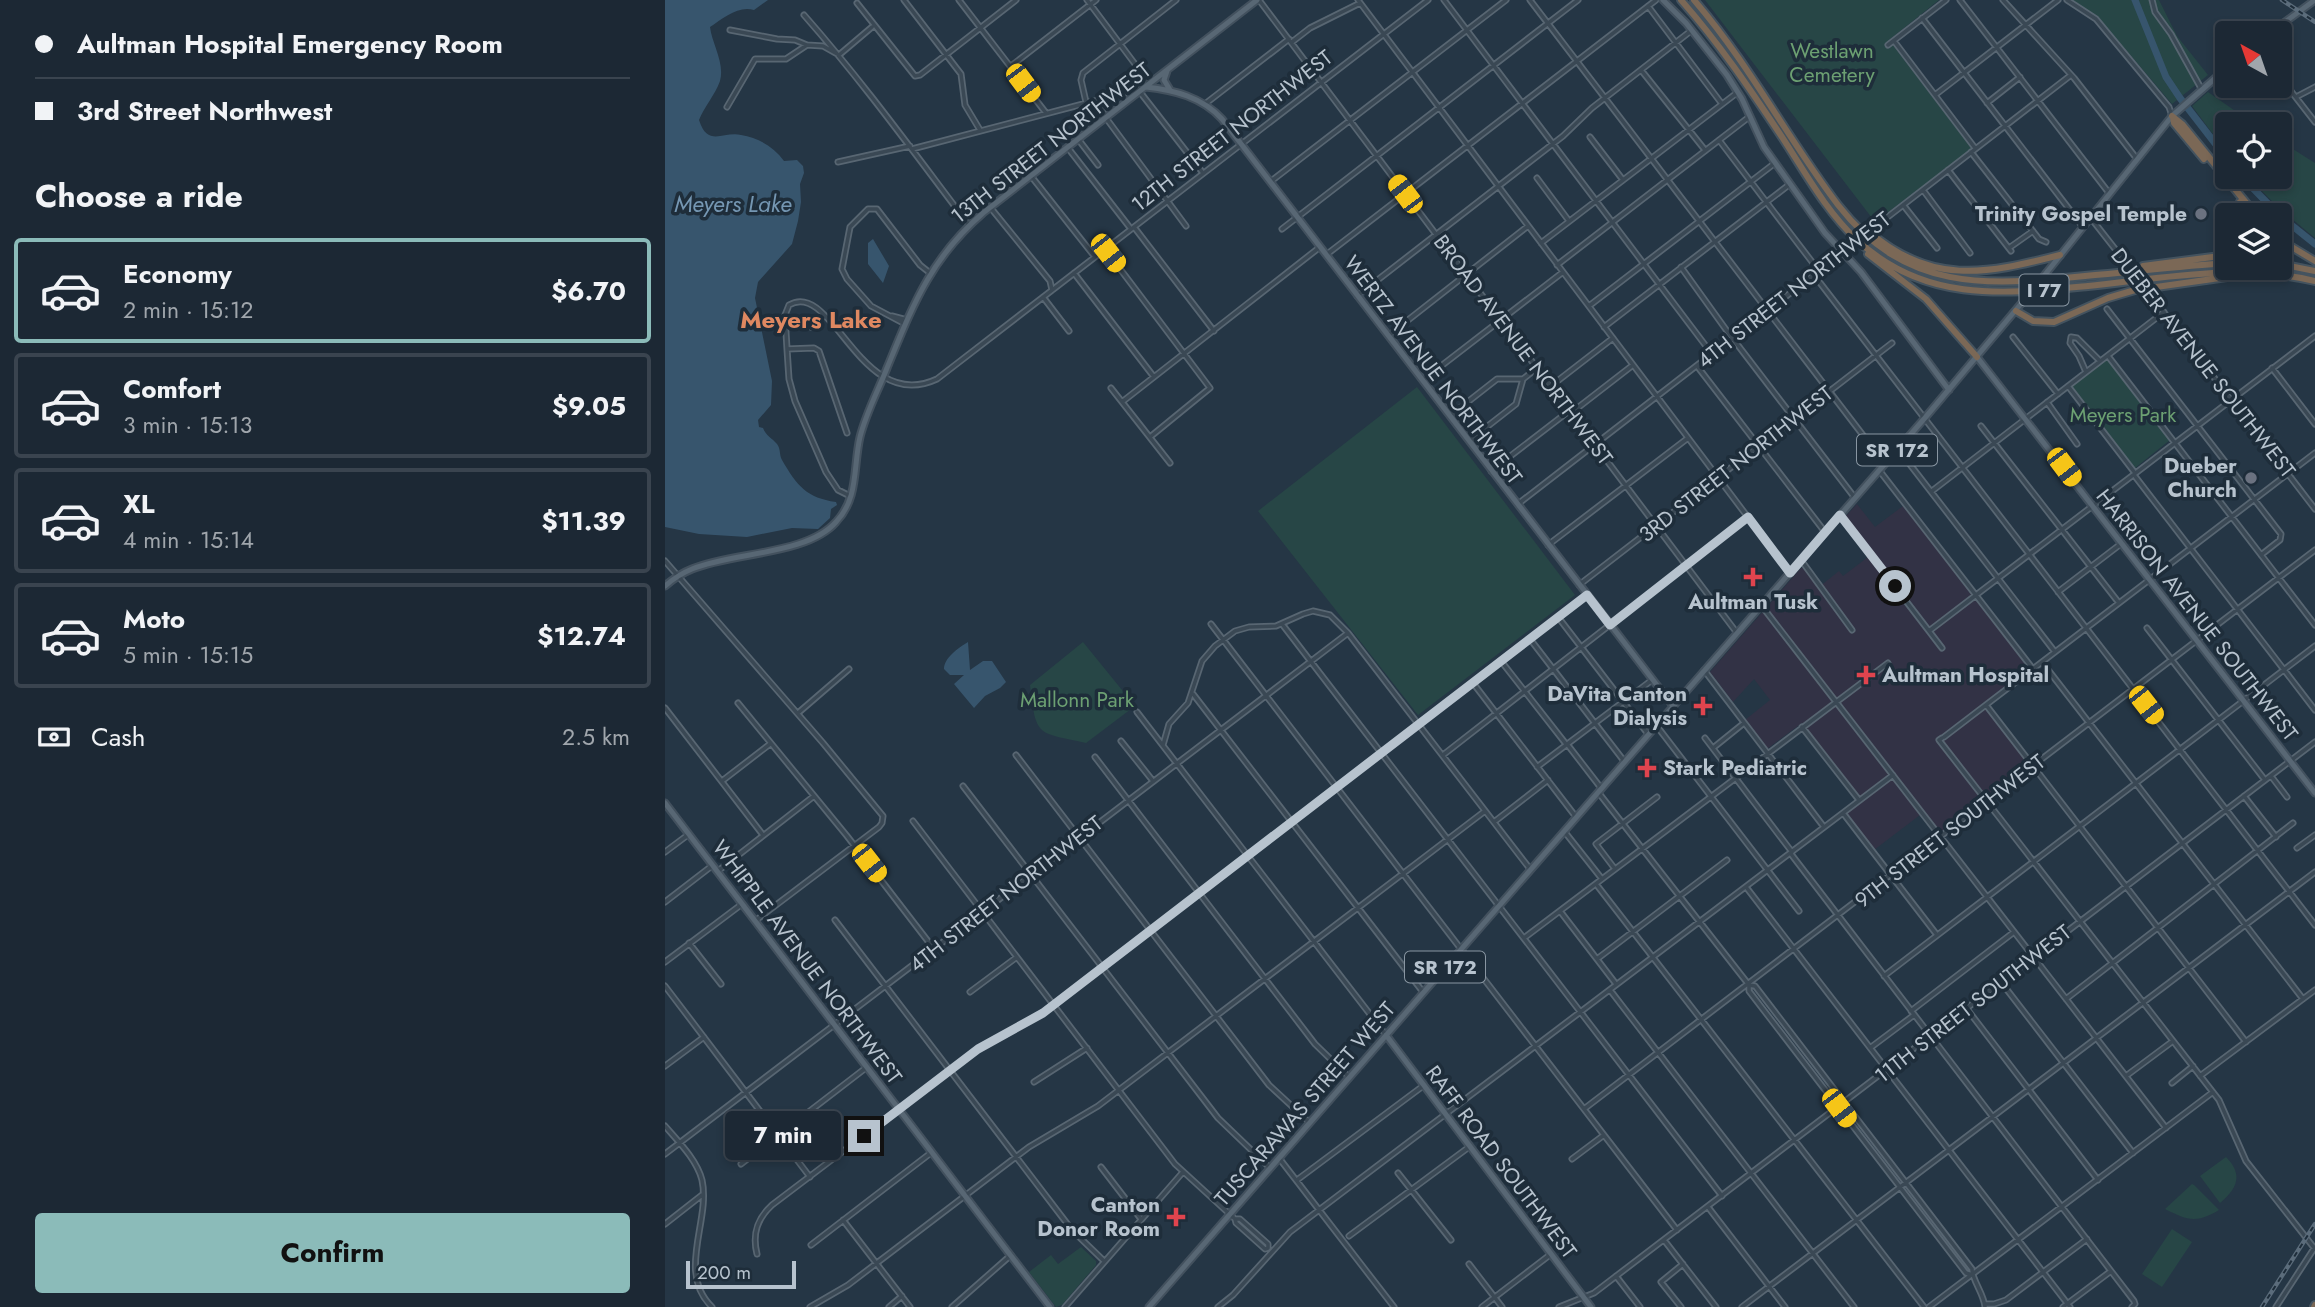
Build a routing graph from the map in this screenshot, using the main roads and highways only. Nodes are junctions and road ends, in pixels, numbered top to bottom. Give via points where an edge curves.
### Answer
1 (1258, 0) edge
2 (1663, 0) edge
3 (1679, 0) edge
4 (1694, 0) edge
5 (2315, 0) edge
6 (2286, 21) edge
7 (1168, 70) junction
8 (2215, 78) edge
9 (1148, 86) junction
10 (1173, 92) junction
11 (2172, 116) junction
12 (1811, 183) junction
13 (2240, 203) edge
14 (2246, 203) edge
15 (1839, 206) junction
16 (2292, 247) edge
17 (2060, 255) junction
18 (2215, 257) edge
19 (2315, 261) edge
20 (2215, 263) edge
21 (2292, 266) edge
22 (2315, 271) edge
23 (2215, 274) edge
24 (2093, 275) junction
25 (2292, 276) edge
26 (2215, 278) edge
27 (2315, 281) edge
28 (2016, 311) junction
29 (1977, 356) junction
30 (1949, 390) junction
31 (665, 586) edge
32 (1673, 706) junction
33 (2315, 793) edge
34 (665, 803) edge
35 (1385, 1035) junction
36 (1050, 1307) edge
37 (1149, 1307) edge
38 (1591, 1307) edge

1 - 7 main road, 13TH STREET NORTHWEST
2 - 30 main road via 1692,30 1738,92 1760,141 1831,241 1861,272
3 - 12 highway, I 77 via 1745,82
4 - 15 highway, I 77 via 1753,76
5 - 6 main road
7 - 9 main road, 13TH STREET NORTHWEST
7 - 10 main road via 1165,85
8 - 11 main road, TUSCARAWAS STREET WEST / SR 172
9 - 10 main road, WERTZ AVENUE NORTHWEST
9 - 31 main road, 13TH STREET NORTHWEST via 969,225 930,273 863,430 851,497 838,520 814,539 709,563
10 - 32 main road, WERTZ AVENUE NORTHWEST via 1205,104 1222,118
11 - 13 highway
11 - 14 highway
11 - 17 main road, TUSCARAWAS STREET WEST / SR 172
12 - 23 highway, I 77 via 1842,224 1874,254 1918,278 1955,289 2018,292
12 - 29 highway via 1815,196 1844,232 1926,299
15 - 17 highway via 1888,246 1942,269 1994,271
15 - 24 highway, I 77 via 1887,251 1943,276 1995,283
16 - 19 highway
17 - 28 main road, TUSCARAWAS STREET WEST / SR 172, bridge
18 - 24 highway
20 - 24 highway, I 77
21 - 22 highway
25 - 27 highway, I 77
26 - 28 highway via 2135,290 2054,322 2033,321
28 - 29 main road, TUSCARAWAS STREET WEST / SR 172
29 - 30 main road, TUSCARAWAS STREET WEST / SR 172
29 - 33 main road, HARRISON AVENUE SOUTHWEST
30 - 32 main road, TUSCARAWAS STREET WEST / SR 172
32 - 35 main road, TUSCARAWAS STREET WEST / SR 172
34 - 36 main road, WHIPPLE AVENUE NORTHWEST
35 - 37 main road, TUSCARAWAS STREET WEST / SR 172 via 1233,1217
35 - 38 main road, RAFF ROAD SOUTHWEST

